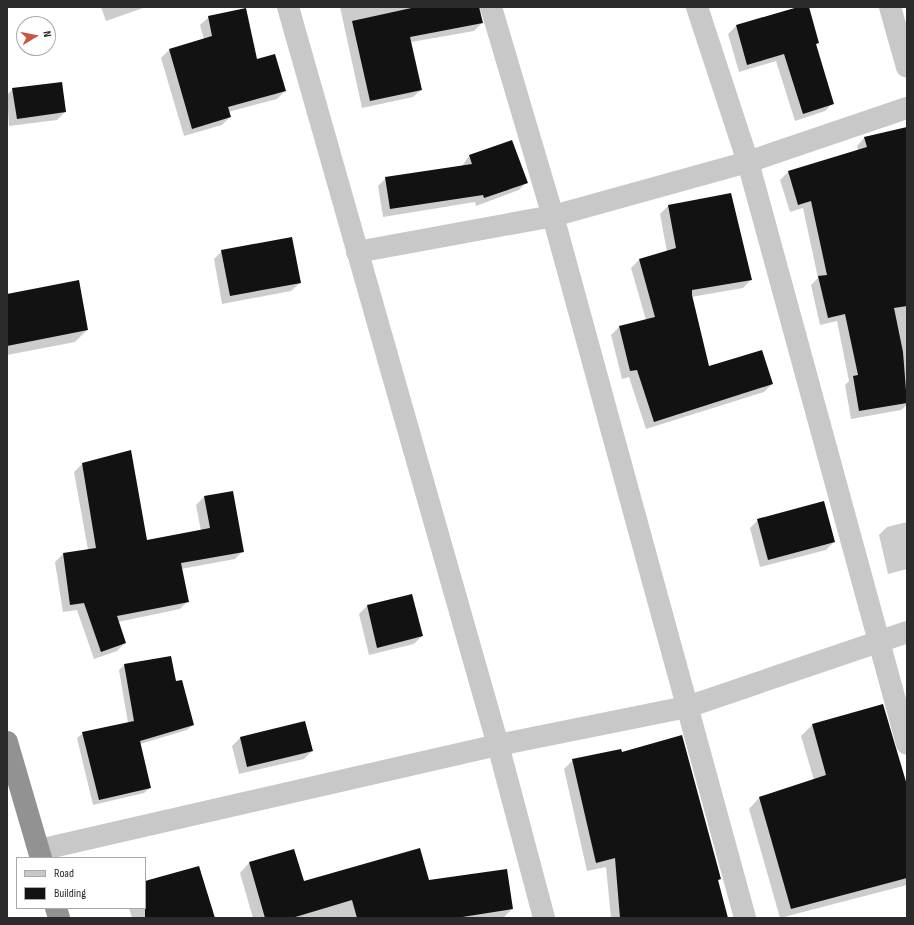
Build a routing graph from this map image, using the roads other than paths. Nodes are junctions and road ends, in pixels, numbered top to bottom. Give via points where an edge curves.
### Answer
1 (288, 7) edge
2 (491, 7) edge
3 (697, 7) edge
4 (890, 7) edge
5 (907, 67) edge
6 (907, 108) edge
7 (748, 162) junction
8 (553, 216) junction
9 (357, 252) junction
10 (907, 632) edge
11 (877, 641) junction
12 (687, 707) junction
13 (7, 742) edge
14 (498, 744) junction
15 (907, 744) edge
16 (40, 854) edge
17 (544, 918) edge
18 (745, 918) edge

1 - 9 street
2 - 8 street
3 - 7 street
4 - 5 street
6 - 7 street
7 - 8 street
7 - 11 street
8 - 9 street
8 - 12 street
9 - 14 street
10 - 11 street
11 - 12 street
11 - 15 street
12 - 14 street
12 - 18 street
13 - 16 highway
14 - 16 street
14 - 17 street

